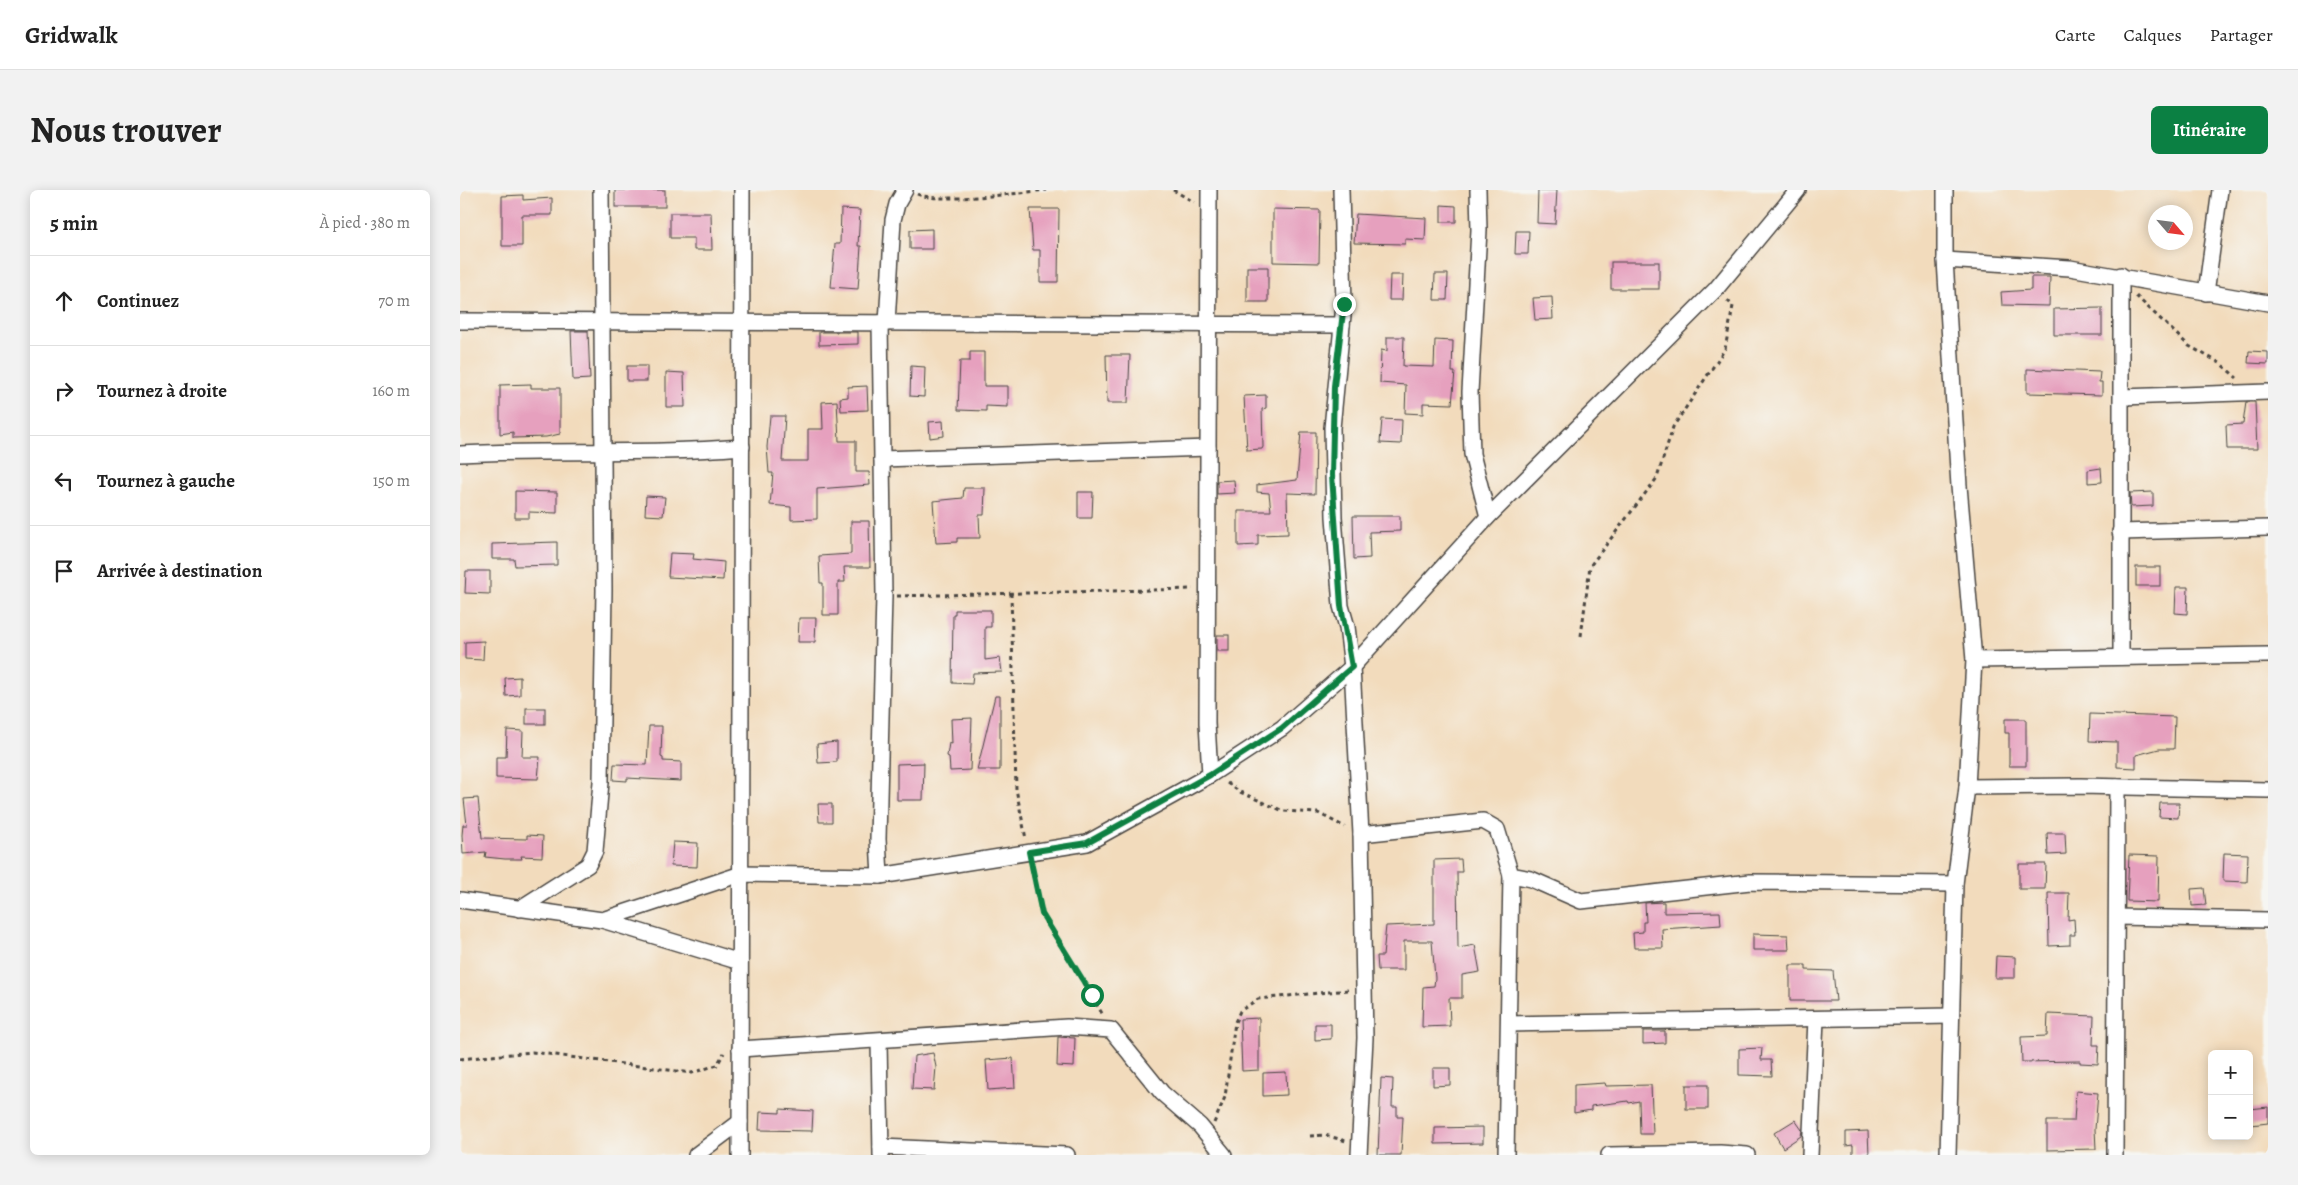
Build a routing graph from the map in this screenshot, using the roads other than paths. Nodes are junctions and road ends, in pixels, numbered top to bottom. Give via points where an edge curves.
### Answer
1 (602, 190) edge
2 (742, 190) edge
3 (905, 190) edge
4 (1209, 190) edge
5 (1341, 190) edge
6 (1478, 190) edge
7 (1798, 190) edge
8 (1945, 190) edge
9 (2220, 190) edge
10 (1945, 260) junction
11 (2121, 276) junction
12 (2206, 293) junction
13 (2268, 303) edge
14 (460, 321) edge
15 (603, 322) junction
16 (742, 322) junction
17 (884, 323) junction
18 (1208, 324) junction
19 (1342, 325) junction
20 (2268, 392) edge
21 (2122, 397) junction
22 (742, 447) junction
23 (1208, 448) junction
24 (604, 451) junction
25 (460, 454) edge
26 (882, 459) junction
27 (1488, 517) junction
28 (2268, 528) edge
29 (2120, 532) junction
30 (2268, 655) edge
31 (2121, 657) junction
32 (1974, 660) junction
33 (1352, 667) junction
34 (1210, 775) junction
35 (2116, 786) junction
36 (1967, 787) junction
37 (2268, 790) edge
38 (1361, 834) junction
39 (741, 874) junction
40 (1512, 875) junction
41 (880, 876) junction
42 (1955, 884) junction
43 (460, 900) edge
44 (519, 909) junction
45 (2117, 917) junction
46 (602, 920) junction
47 (2268, 920) edge
48 (740, 962) junction
49 (1951, 1016) junction
50 (1816, 1019) junction
51 (1509, 1024) junction
52 (880, 1040) junction
53 (733, 1049) junction
54 (740, 1122) junction
55 (1359, 1150) edge
56 (881, 1151) edge
57 (696, 1155) edge
58 (740, 1155) edge
59 (1068, 1155) edge
60 (1224, 1155) edge
61 (1506, 1155) edge
62 (1609, 1155) edge
63 (1747, 1155) edge
64 (1810, 1155) edge
65 (1948, 1155) edge
66 (2115, 1155) edge

1 - 15 street
2 - 16 street
3 - 17 street via 893,220
4 - 18 street
5 - 19 street
6 - 27 street via 1479,230 1470,392 1472,454
7 - 27 street via 1716,289
8 - 10 street
9 - 12 street
10 - 11 street via 2046,265
10 - 32 street
11 - 12 street
11 - 21 street
12 - 13 street
14 - 15 street
15 - 16 street
15 - 24 street
16 - 17 street
16 - 22 street
17 - 18 street
17 - 26 street
18 - 19 street
18 - 23 street
19 - 33 street via 1334,386 1332,475 1341,606
20 - 21 street
21 - 29 street
22 - 24 street via 696,451
22 - 39 street
23 - 26 street
23 - 34 street via 1207,723
24 - 25 street
24 - 44 street via 601,782 595,851 588,865
26 - 41 street via 884,596 878,839
27 - 33 street
28 - 29 street
29 - 31 street
30 - 31 street
31 - 32 street
32 - 36 street
33 - 34 street via 1282,728
33 - 38 street
34 - 41 street via 1087,843
35 - 36 street
35 - 37 street
35 - 45 street
36 - 42 street
38 - 40 street via 1483,820 1498,829
38 - 55 street via 1365,1038
39 - 41 street
39 - 46 street
39 - 48 street
40 - 42 street via 1581,901 1750,882
40 - 51 street
42 - 49 street
43 - 44 street
44 - 46 street
45 - 47 street
45 - 66 street
46 - 48 street
48 - 53 street
49 - 50 street
49 - 65 street
50 - 51 street
50 - 64 street
51 - 61 street
52 - 53 street
52 - 56 street
52 - 60 street via 1067,1028 1111,1030 1162,1093 1209,1134
53 - 54 street
54 - 57 street
54 - 58 street
56 - 59 street
62 - 63 street

